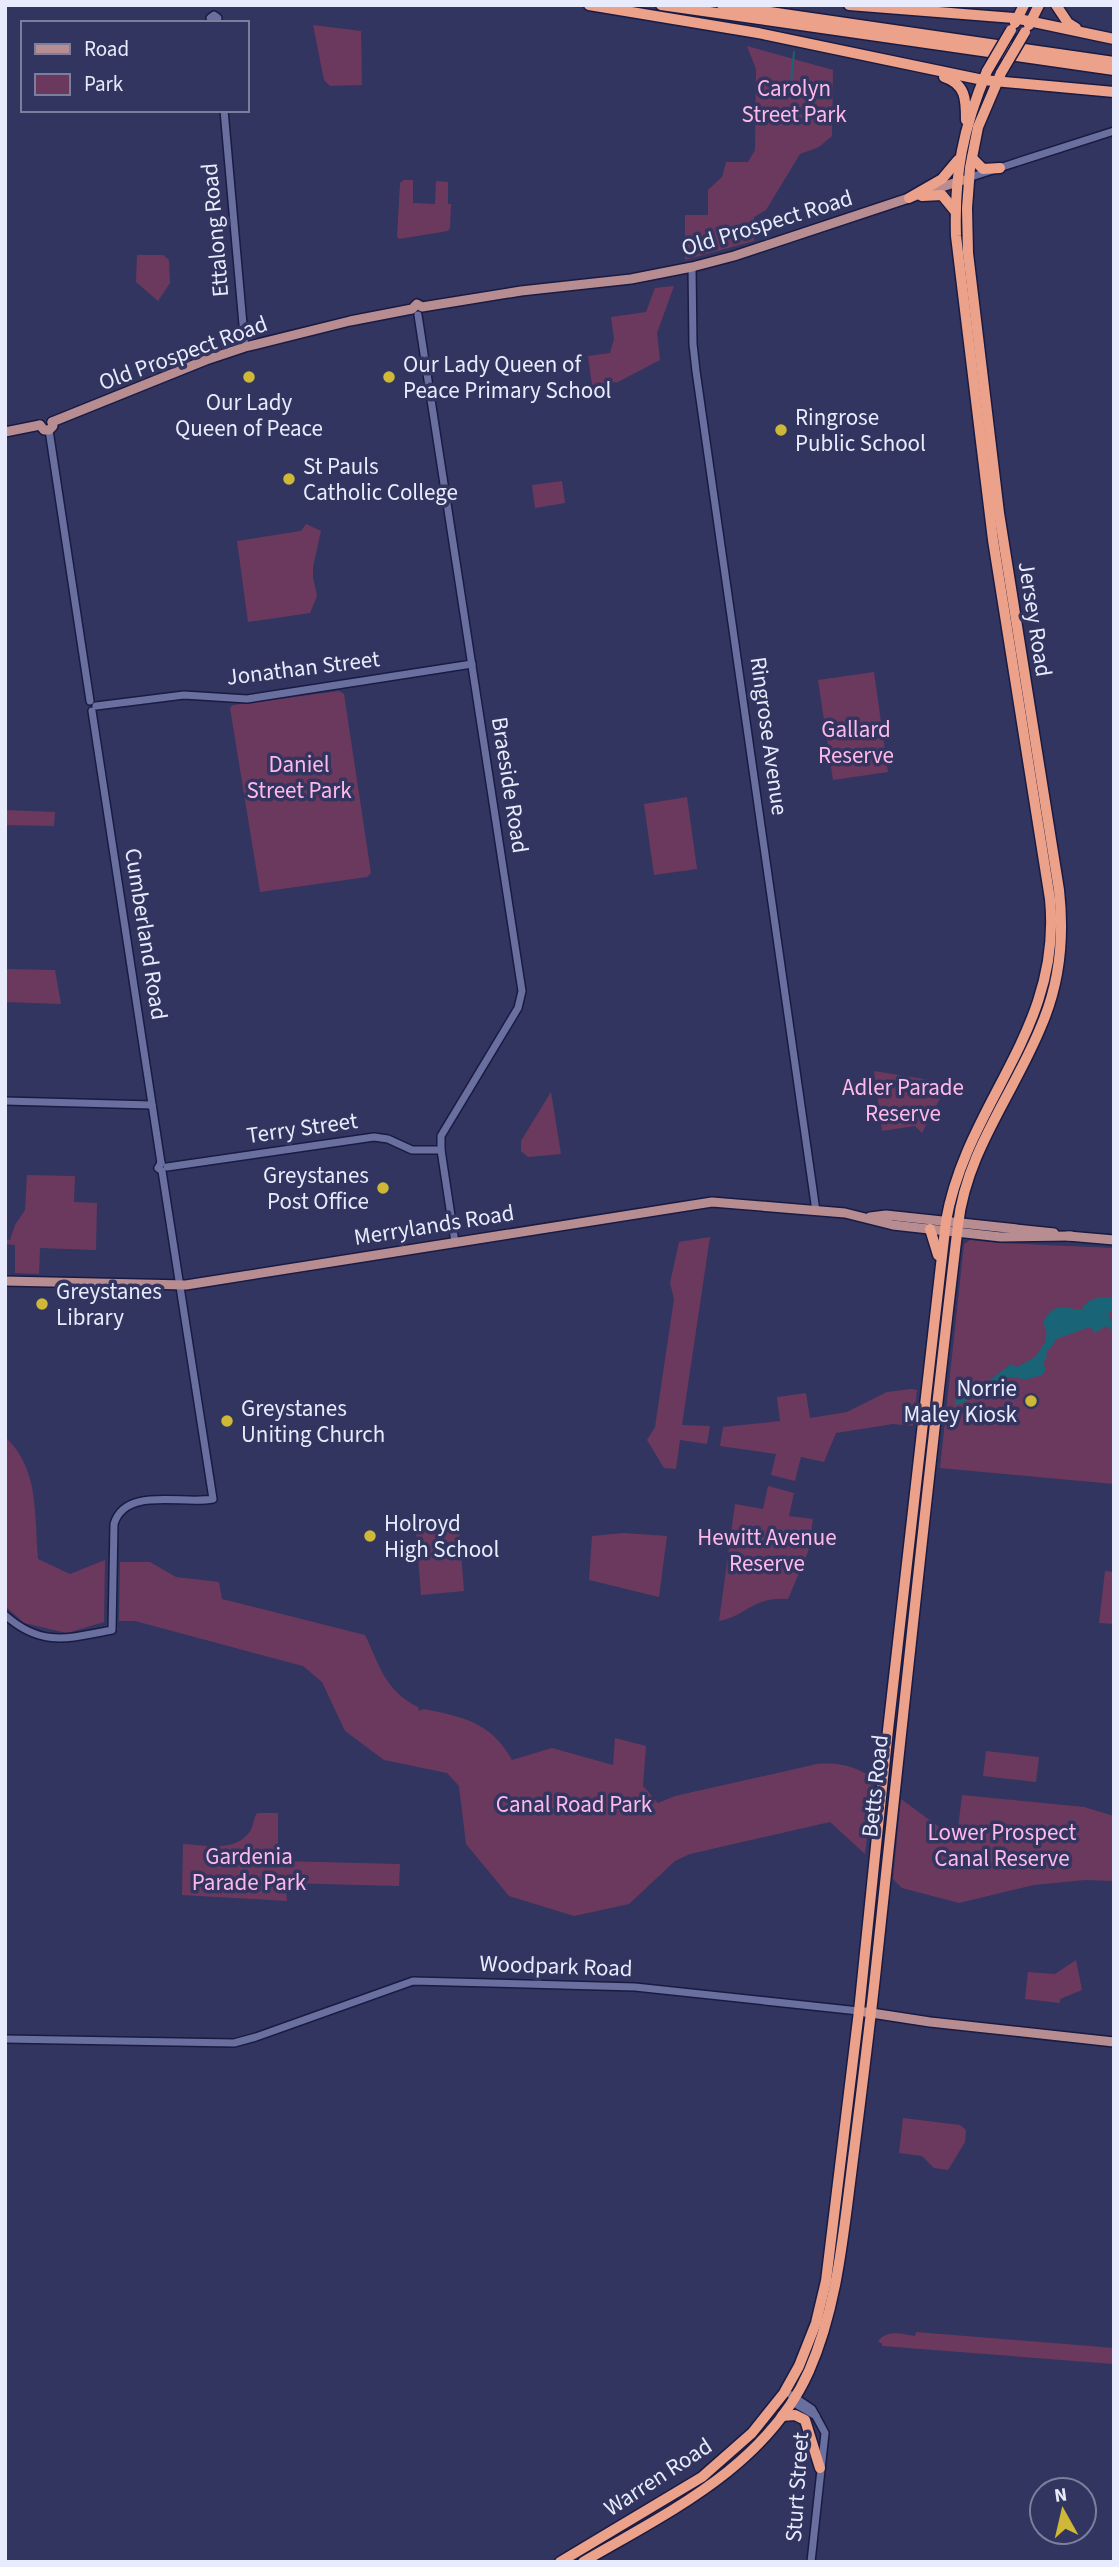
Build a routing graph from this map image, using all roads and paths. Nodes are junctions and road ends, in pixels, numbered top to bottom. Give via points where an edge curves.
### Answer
1 (214, 5) edge
2 (589, 5) edge
3 (661, 5) edge
4 (722, 5) edge
5 (849, 5) edge
6 (1024, 5) edge
7 (1039, 5) edge
8 (1056, 5) edge
9 (1018, 18) junction
10 (214, 20) edge
11 (674, 20) junction
12 (1031, 21) junction
13 (1102, 36) junction
14 (1114, 38) edge
15 (1114, 62) edge
16 (1114, 70) edge
17 (985, 76) junction
18 (999, 78) junction
19 (1114, 92) edge
20 (224, 112) edge
21 (966, 128) junction
22 (1114, 131) edge
23 (960, 158) junction
24 (972, 158) junction
25 (1000, 168) junction
26 (968, 178) junction
27 (957, 182) junction
28 (909, 198) junction
29 (956, 211) junction
30 (692, 267) junction
31 (417, 310) junction
32 (245, 347) junction
33 (47, 426) junction
34 (5, 432) edge
35 (472, 664) junction
36 (92, 706) junction
37 (5, 1101) edge
38 (152, 1105) junction
39 (441, 1150) junction
40 (163, 1167) junction
41 (816, 1210) junction
42 (868, 1217) junction
43 (945, 1226) junction
44 (957, 1227) junction
45 (930, 1229) junction
46 (1114, 1240) edge
47 (455, 1242) junction
48 (940, 1269) junction
49 (5, 1281) edge
50 (180, 1285) junction
51 (5, 1615) edge
52 (859, 2011) junction
53 (871, 2013) junction
54 (5, 2039) edge
55 (1114, 2042) edge
56 (825, 2310) junction
57 (815, 2342) junction
58 (784, 2393) junction
59 (794, 2399) junction
60 (782, 2416) junction
61 (820, 2468) junction
62 (560, 2562) edge
63 (583, 2562) edge
64 (811, 2562) edge

1 - 10 street
2 - 11 highway
3 - 16 highway
4 - 15 highway
5 - 9 highway
6 - 9 highway, Jersey Road
7 - 12 highway, Jersey Road
8 - 13 highway via 1068,23
9 - 12 highway
9 - 17 highway, Jersey Road, bridge
11 - 17 highway
11 - 21 highway via 946,77 964,92
12 - 13 highway
12 - 18 highway, Jersey Road, bridge
13 - 14 highway
17 - 18 highway
17 - 21 highway, Jersey Road
18 - 19 highway
18 - 24 highway, Jersey Road via 978,127
20 - 32 street, Ettalong Road
21 - 23 highway, Jersey Road
22 - 25 street, Old Prospect Road
23 - 27 highway, Jersey Road
23 - 28 highway via 942,179
24 - 25 highway via 983,169
24 - 26 highway, Jersey Road
25 - 26 street, Old Prospect Road
26 - 27 main road, Old Prospect Road
26 - 44 highway, Jersey Road via 968,253 998,499 1062,922 1049,1007 971,1169
27 - 28 main road, Old Prospect Road
27 - 29 highway, Jersey Road
28 - 29 highway via 942,195
28 - 30 main road, Old Prospect Road
29 - 43 highway, Jersey Road via 989,512 1048,881 1051,929 1039,1004 962,1162
30 - 31 main road, Old Prospect Road
30 - 41 street, Ringrose Avenue via 696,372
31 - 32 main road, Old Prospect Road
31 - 35 street, Braeside Road
32 - 33 main road, Old Prospect Road
33 - 34 main road, Old Prospect Road
33 - 36 street, Cumberland Road
35 - 36 street, Jonathan Street via 247,699 184,695
35 - 39 street, Braeside Road via 522,994 443,1130
36 - 38 street, Cumberland Road
37 - 38 street
38 - 40 street, Cumberland Road
39 - 40 street, Terry Street via 412,1150 374,1137
39 - 47 street, Braeside Road
40 - 50 street, Cumberland Road
41 - 42 main road, Merrylands Road
41 - 47 main road, Merrylands Road via 712,1202
42 - 43 main road, Merrylands Road via 886,1215
42 - 45 main road, Merrylands Road
43 - 44 main road, Merrylands Road
43 - 45 main road, Merrylands Road
43 - 48 highway, Betts Road
44 - 46 main road, Merrylands Road via 1027,1238
44 - 53 highway, Betts Road
45 - 48 highway
47 - 50 main road, Merrylands Road
48 - 52 highway, Betts Road
49 - 50 main road, Merrylands Road
50 - 51 street, Cumberland Road via 213,1499 142,1500 124,1508 114,1524 112,1630 57,1638 23,1630
52 - 53 main road, Woodpark Road
52 - 54 street, Woodpark Road via 623,1987 412,1981 234,2043
52 - 56 highway, Betts Road
53 - 55 main road, Woodpark Road
53 - 56 highway, Betts Road via 841,2256
56 - 57 highway, Betts Road
57 - 58 highway, Warren Road
57 - 59 highway, Warren Road
58 - 59 main road, Sturt Street
58 - 62 highway, Warren Road via 752,2433 702,2477
59 - 60 highway, Warren Road
59 - 61 street, Sturt Street via 812,2409 825,2433
60 - 61 highway via 795,2414 805,2420
60 - 63 highway, Warren Road via 761,2443 725,2475
61 - 64 street, Sturt Street

